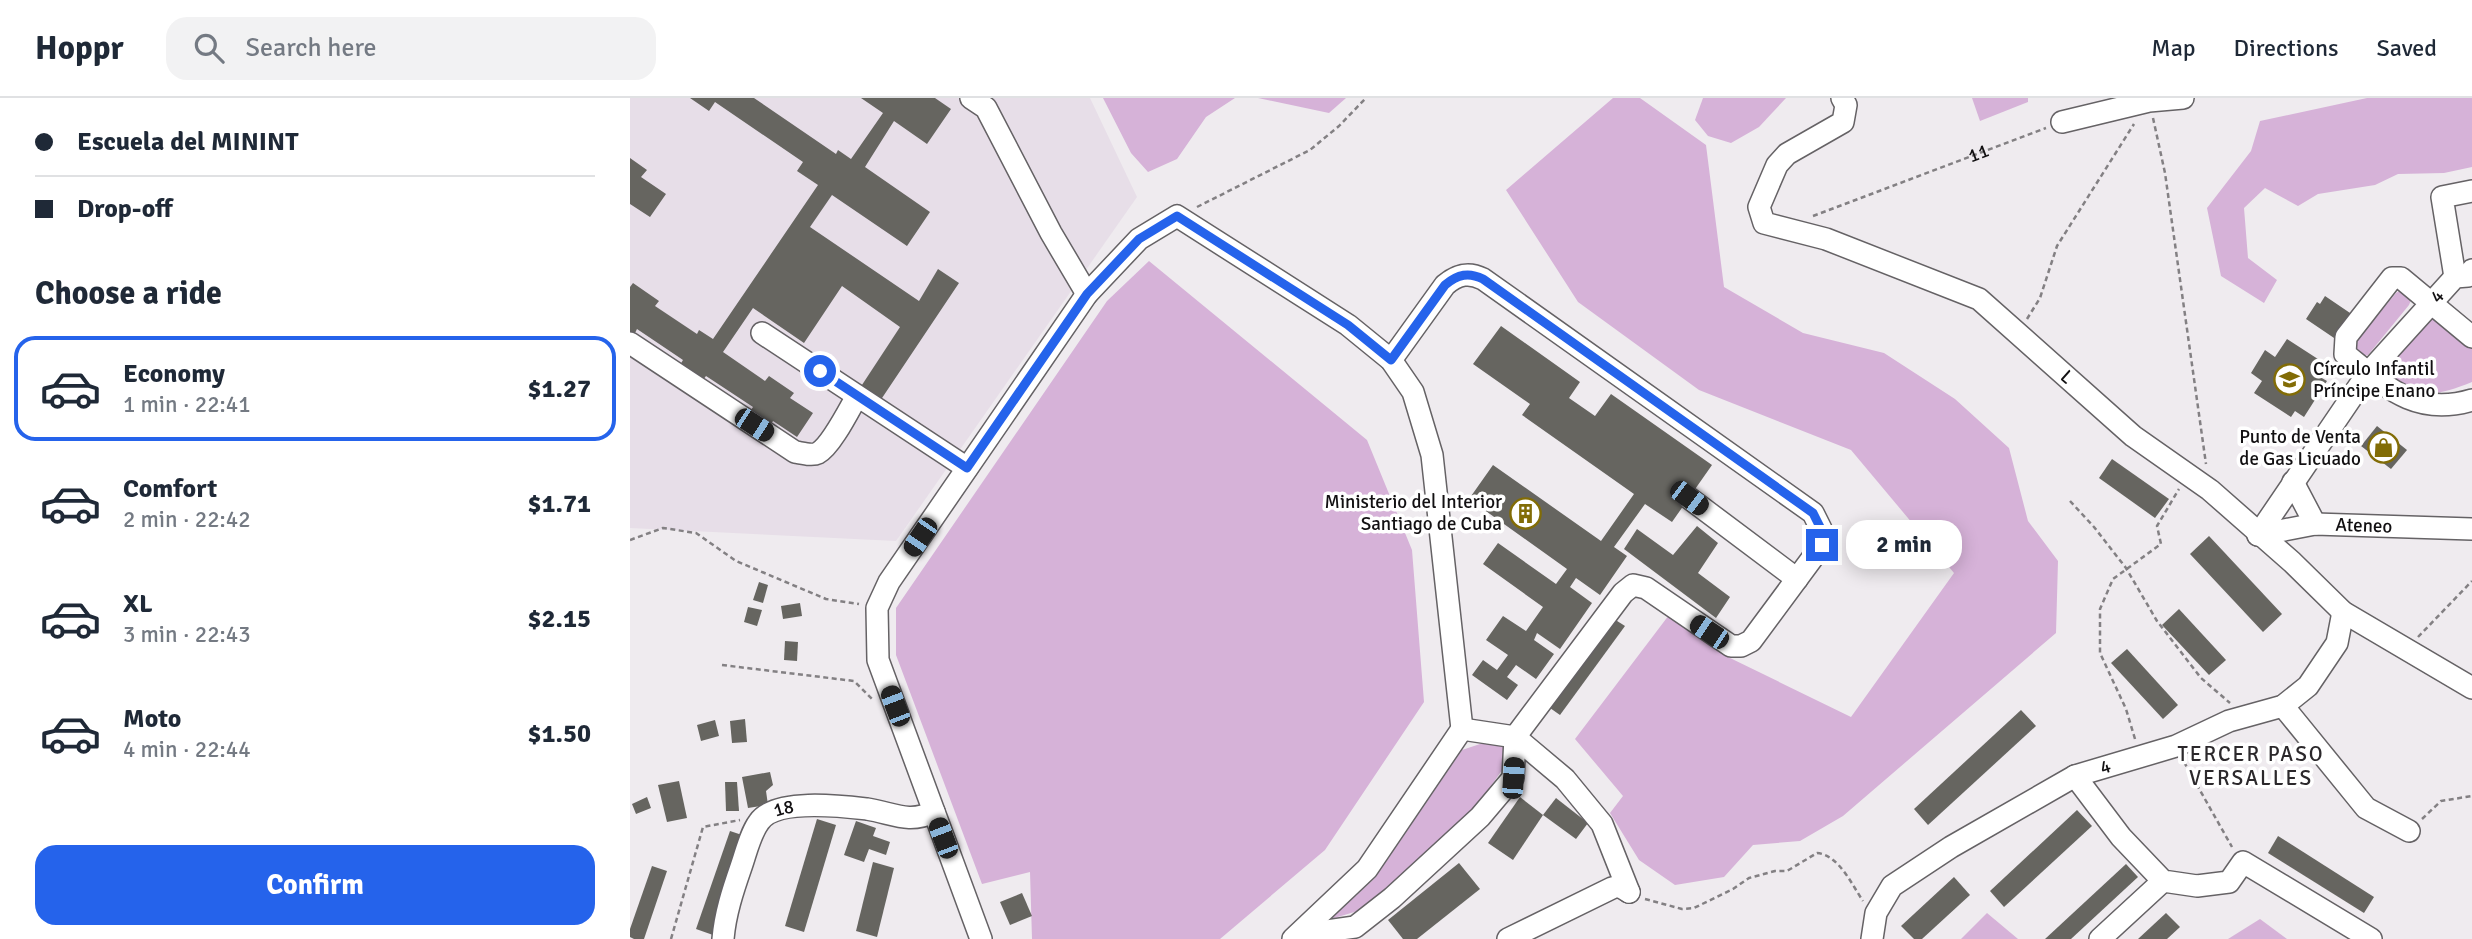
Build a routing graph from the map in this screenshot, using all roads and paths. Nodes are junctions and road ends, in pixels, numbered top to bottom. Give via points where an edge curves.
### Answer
1 (971, 98) edge
2 (1366, 98) edge
3 (1842, 98) edge
4 (2183, 98) edge
5 (2150, 99) edge
6 (2062, 122) joint
7 (2472, 191) edge
8 (1177, 216) junction
9 (1780, 229) junction
10 (2463, 274) edge
11 (1087, 294) junction
12 (2431, 304) junction
13 (762, 332) dead end
14 (2472, 337) edge
15 (2024, 341) junction
16 (630, 343) edge
17 (1391, 360) junction
18 (2368, 373) junction
19 (857, 396) junction
20 (2472, 400) edge
21 (2206, 463) dead end
22 (967, 468) junction
23 (2186, 473) junction
24 (2293, 482) junction
25 (1689, 498) dead end
26 (2070, 500) dead end
27 (2315, 524) junction
28 (2472, 529) edge
29 (2258, 535) junction
30 (630, 540) edge
31 (2126, 568) junction
32 (1797, 579) junction
33 (2472, 581) edge
34 (879, 605) junction
35 (2343, 612) junction
36 (2406, 649) junction
37 (722, 665) dead end
38 (2472, 688) edge
39 (895, 706) junction
40 (2283, 706) junction
41 (2246, 716) junction
42 (1462, 729) junction
43 (1515, 737) junction
44 (2176, 746) junction
45 (2141, 755) junction
46 (2075, 776) junction
47 (2472, 796) edge
48 (934, 812) junction
49 (764, 816) junction
50 (2409, 831) joint
51 (2243, 862) junction
52 (2163, 881) junction
53 (1629, 892) junction
54 (1876, 913) junction
55 (1296, 937) edge
56 (671, 939) edge
57 (723, 939) edge
58 (981, 939) edge
59 (1508, 939) edge
60 (1872, 939) edge
61 (2101, 939) edge
62 (2371, 939) edge

1 - 11 street via 986,108
2 - 8 path via 1310,150
3 - 9 street via 1846,105 1843,122 1787,154 1767,185 1759,207 1764,223
4 - 5 street
5 - 6 street
5 - 15 path via 2057,246 2040,298 2021,328
5 - 21 path via 2165,173
6 - 9 path, 11
7 - 10 street, 4 via 2442,197
8 - 11 street via 1139,239
8 - 17 street via 1348,325
9 - 15 street, L via 1826,239 1979,299
10 - 12 street, 4
11 - 22 street
12 - 14 street
12 - 18 street, 4
12 - 18 street via 2401,278 2392,278 2346,338 2345,354
13 - 19 street
15 - 23 street, L via 2133,436
16 - 19 street via 796,452 818,453
17 - 32 street via 1445,285 1455,277 1472,274 1483,279 1813,513 1822,545
17 - 42 street via 1413,392 1432,455
18 - 20 street via 2402,397 2436,406
18 - 24 street, 4
19 - 22 street
22 - 34 street via 889,582
23 - 29 street, L
23 - 31 path via 2157,526 2161,544
24 - 27 street
24 - 29 street, 4
25 - 32 street
26 - 31 path
27 - 28 street, Ateneo
27 - 29 street, Ateneo
29 - 35 street, L
30 - 34 path via 663,528 696,533 736,561 826,598
31 - 41 path via 2157,621 2201,678
31 - 45 path via 2113,579 2100,609 2099,653 2126,709
32 - 43 street via 1751,641 1741,646 1731,646 1646,588 1633,585
33 - 36 path
34 - 39 street via 877,660
35 - 36 street, L
35 - 40 street, 4 via 2337,643 2308,686
36 - 38 street, L
37 - 39 path via 854,681 872,701
39 - 48 street
40 - 41 street, 4
40 - 50 street via 2366,808
41 - 44 street, 4
42 - 43 street
42 - 55 street via 1367,869
43 - 53 street via 1565,779 1602,824
43 - 55 street via 1513,778 1480,817 1392,898 1355,926
44 - 45 street, 4
44 - 51 path
45 - 46 street, 4
46 - 52 street via 2121,837
46 - 54 street, 4 via 1892,886
47 - 50 path via 2441,801
48 - 49 street, 18 via 908,819 817,806
48 - 58 street
49 - 56 path via 703,827
49 - 57 street, 18 via 754,830 732,892
51 - 52 street via 2229,882 2197,886
51 - 62 street
52 - 61 street
53 - 54 path via 1672,907 1694,908 1749,878 1787,872 1821,853 1837,863 1865,905
53 - 59 street via 1619,886 1612,888
54 - 60 street, 4

